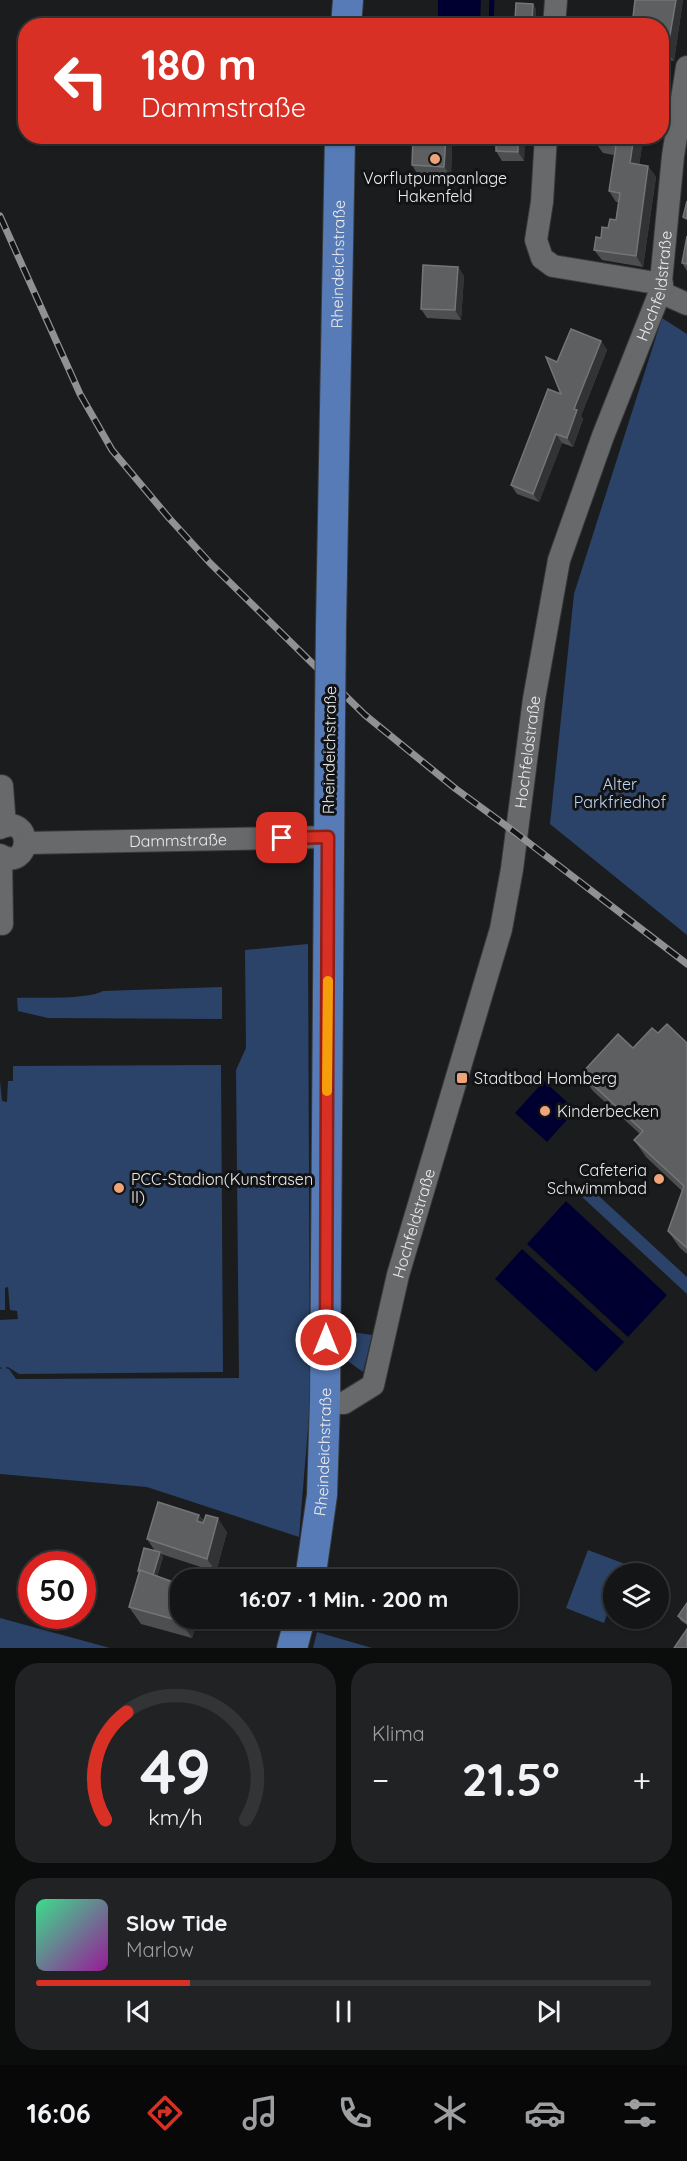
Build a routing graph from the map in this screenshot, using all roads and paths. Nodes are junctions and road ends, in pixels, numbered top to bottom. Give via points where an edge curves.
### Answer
1 (348, 0) edge
2 (556, 0) edge
3 (347, 18) edge
4 (555, 18) edge
5 (687, 67) edge
6 (340, 144) edge
7 (546, 144) edge
8 (661, 288) junction
9 (687, 304) edge
10 (2, 786) dead end
11 (3, 827) edge
12 (328, 837) junction
13 (26, 843) junction
14 (0, 856) edge
15 (2, 924) dead end
16 (325, 1402) junction
17 (312, 1569) edge
18 (297, 1629) edge
19 (292, 1648) edge

1 - 3 main road
2 - 4 street
5 - 8 street, Hochfeldstraße via 673,156
6 - 12 main road, Rheindeichstraße, bridge
7 - 8 street via 536,240 542,258 553,266
8 - 9 street
8 - 16 street, Hochfeldstraße via 560,560 534,699 513,869 501,929 398,1275 373,1384 344,1403
10 - 11 street
11 - 13 street via 18,828
12 - 13 street, Dammstraße
12 - 16 main road, Rheindeichstraße
13 - 14 street via 19,855
14 - 15 street
16 - 17 main road, Rheindeichstraße via 322,1495
18 - 19 main road

